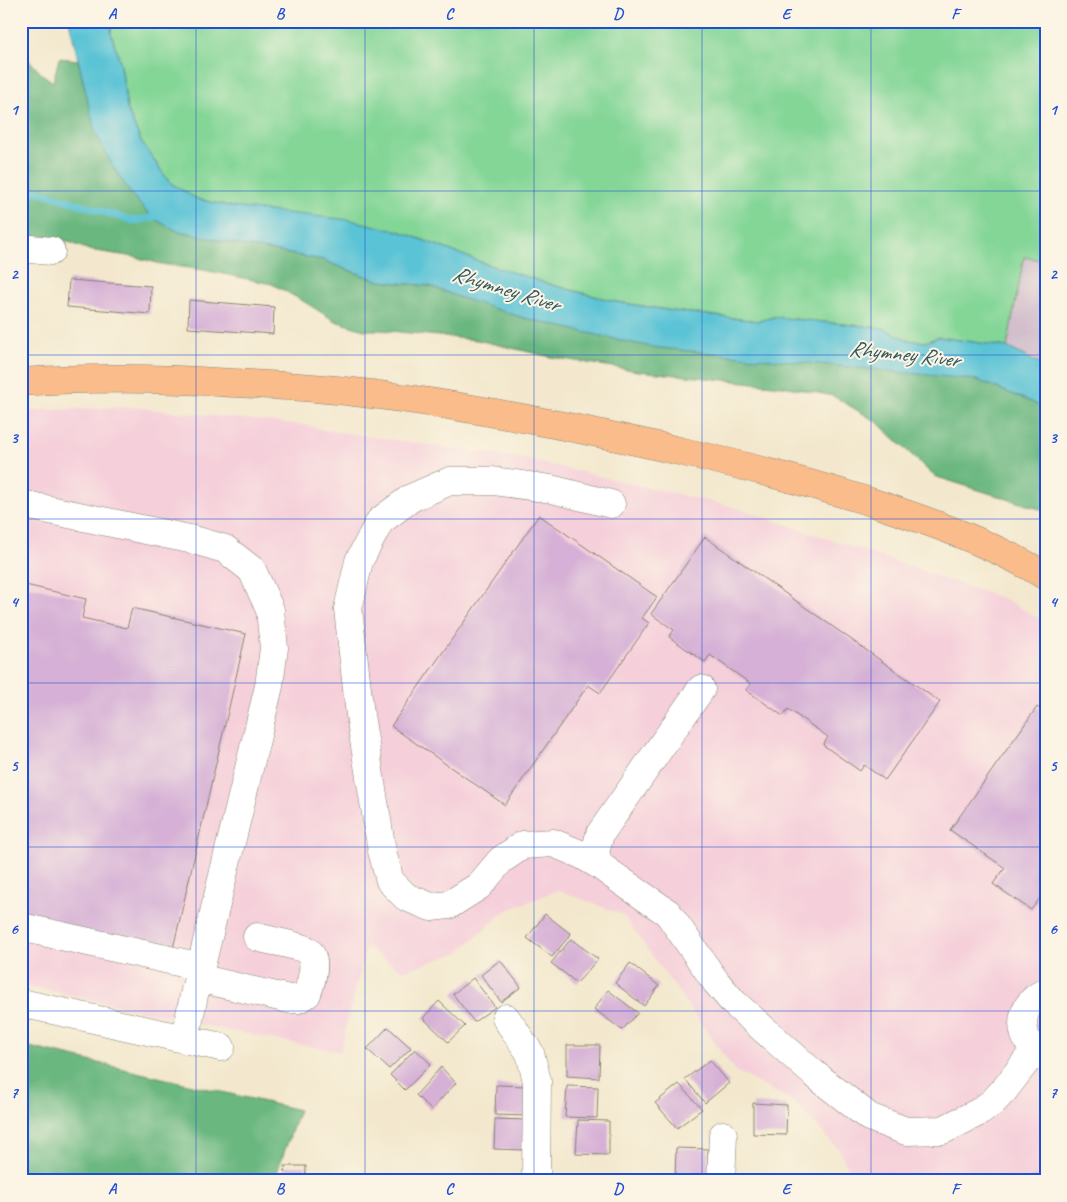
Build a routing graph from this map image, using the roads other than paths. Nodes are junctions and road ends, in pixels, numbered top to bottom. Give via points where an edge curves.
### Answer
1 (21, 248) edge
2 (51, 251) dead end
3 (21, 382) edge
4 (21, 504) edge
5 (611, 504) dead end
6 (1046, 576) edge
7 (701, 689) dead end
8 (598, 865) junction
9 (21, 927) edge
10 (257, 938) dead end
11 (199, 973) junction
12 (1046, 992) edge
13 (21, 1003) edge
14 (506, 1018) dead end
15 (185, 1039) junction
16 (221, 1047) dead end
17 (1040, 1055) edge
18 (723, 1135) dead end
19 (536, 1181) edge
20 (721, 1181) edge

1 - 2 street
3 - 6 main road via 133,379 255,384 389,396 513,416 722,461 845,494 966,536
4 - 11 street via 225,549 252,570 270,610 274,648 269,686
5 - 8 street via 551,489 493,481 450,481 411,498 380,520 358,560 348,609 360,715 382,851 390,881 406,897 431,907 449,905 478,886 501,860 523,845 553,844
7 - 8 street via 600,834 595,852
8 - 17 street via 668,913 734,1003 812,1073 870,1116 906,1131 944,1130 981,1111
9 - 11 street
10 - 11 street via 306,949 313,964 307,994 299,999 290,999
11 - 15 street
12 - 17 street via 1032,1000 1023,1021 1028,1042
13 - 15 street
14 - 19 street via 530,1053 537,1081
15 - 16 street
18 - 20 street

